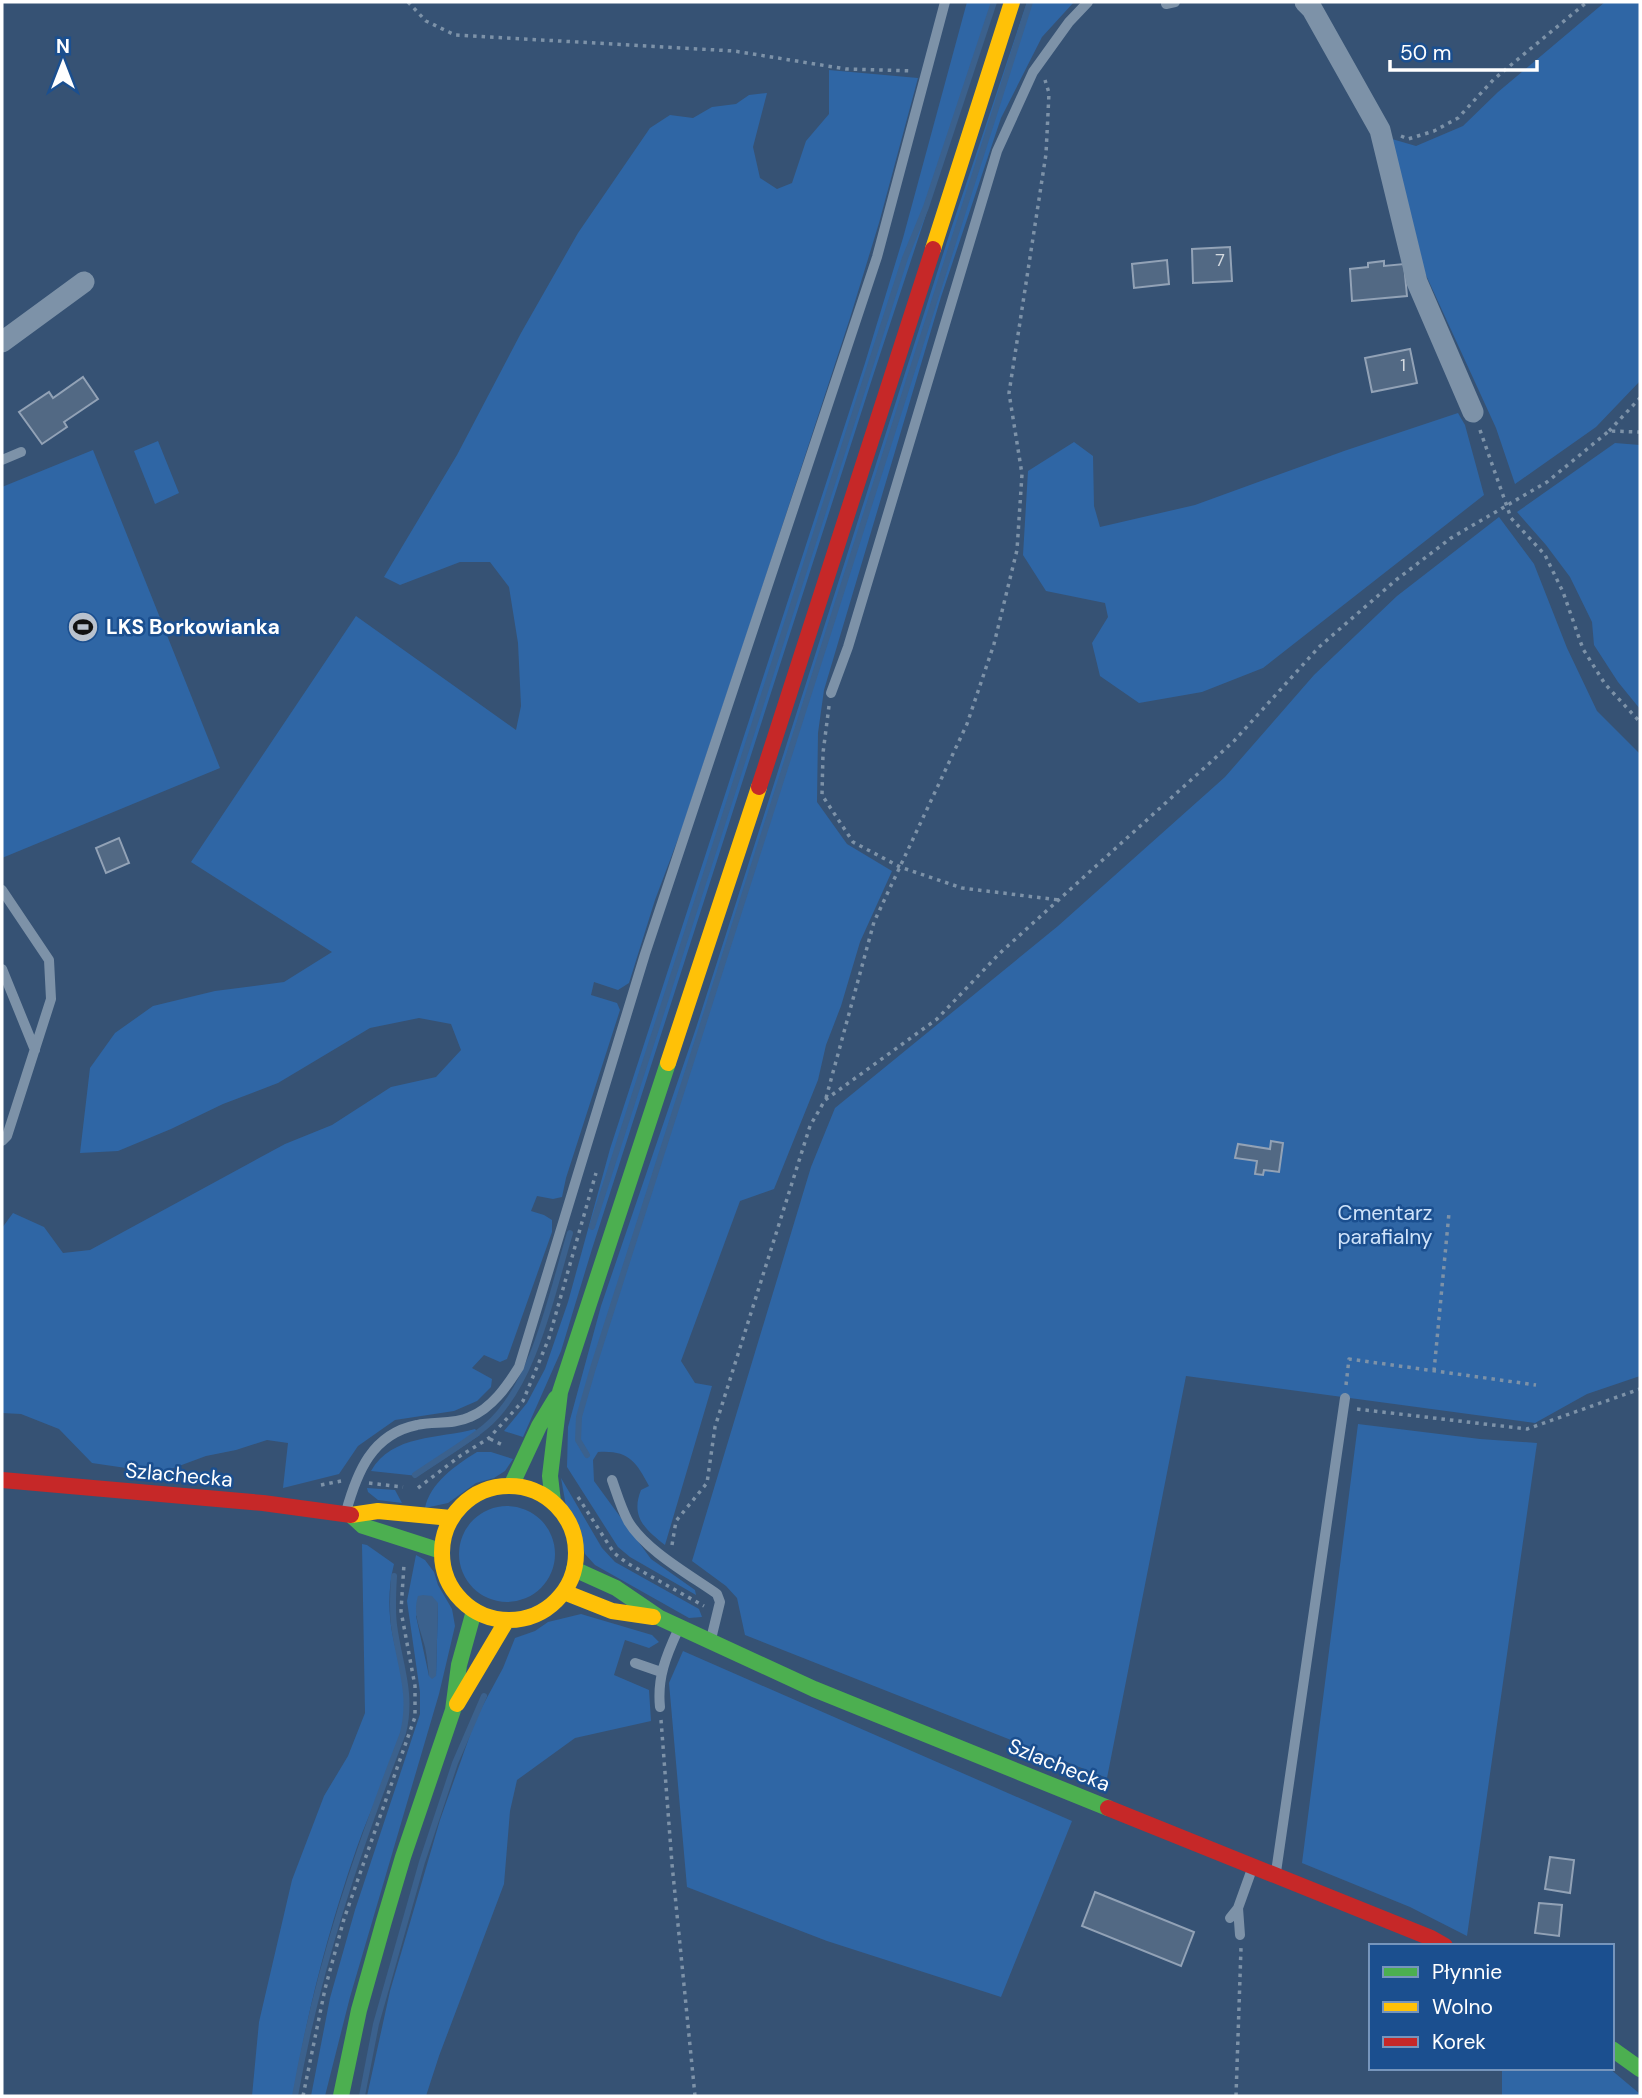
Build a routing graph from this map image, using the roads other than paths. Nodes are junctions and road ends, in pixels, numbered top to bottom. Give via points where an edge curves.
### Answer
1 (945, 2) edge
2 (1012, 2) edge
3 (1088, 2) edge
4 (1313, 4) edge
5 (84, 282) dead end
6 (2, 342) edge
7 (1473, 412) road end
8 (21, 452) dead end
9 (2, 460) edge
10 (831, 693) road end
11 (2, 890) edge
12 (2, 969) edge
13 (35, 1050) junction
14 (2, 1141) edge
15 (560, 1391) junction
16 (1344, 1403) road end
17 (2, 1480) edge
18 (612, 1480) dead end
19 (511, 1486) junction
20 (553, 1502) junction
21 (348, 1515) junction
22 (451, 1518) junction
23 (441, 1551) junction
24 (574, 1569) junction
25 (564, 1592) junction
26 (474, 1611) junction
27 (660, 1618) junction
28 (507, 1620) junction
29 (679, 1627) junction
30 (710, 1642) junction
31 (635, 1663) dead end
32 (661, 1671) junction
33 (660, 1707) road end
34 (453, 1710) junction
35 (1253, 1866) junction
36 (1276, 1875) junction
37 (1238, 1908) junction
38 (1230, 1918) dead end
39 (1240, 1935) road end
40 (1441, 1944) edge
41 (1614, 2050) edge
42 (1640, 2069) edge
43 (341, 2096) edge

1 - 21 lane via 877,257 642,966 519,1367 484,1410 468,1418 416,1425 390,1434 373,1448 354,1481
2 - 15 main road
3 - 10 lane via 1039,63 997,151
4 - 7 street via 1380,130 1417,282
5 - 6 street
8 - 9 lane
11 - 13 lane via 49,960 51,999
12 - 13 lane
13 - 14 lane via 8,1136
15 - 19 main road
15 - 20 main road via 550,1476
16 - 36 lane
17 - 21 main road, Szlachecka
18 - 30 lane via 637,1534 717,1594 720,1602
19 - 20 main road via 534,1490
19 - 22 main road via 477,1494
20 - 24 main road via 573,1532
21 - 22 main road, Szlachecka via 378,1511
21 - 23 main road, Szlachecka via 363,1526
22 - 23 main road
23 - 26 main road via 450,1585
24 - 25 main road
24 - 27 main road, Szlachecka via 616,1588
25 - 27 main road, Szlachecka via 612,1611
25 - 28 main road via 539,1613
26 - 28 main road
26 - 34 main road
27 - 29 main road, Szlachecka
28 - 34 main road
29 - 30 main road, Szlachecka
29 - 32 lane
30 - 35 main road, Szlachecka via 814,1689
31 - 32 lane
32 - 33 lane
34 - 43 main road via 392,1896 359,2010
35 - 36 main road, Szlachecka
35 - 37 lane
36 - 40 main road, Szlachecka
37 - 38 lane
37 - 39 lane
41 - 42 main road

